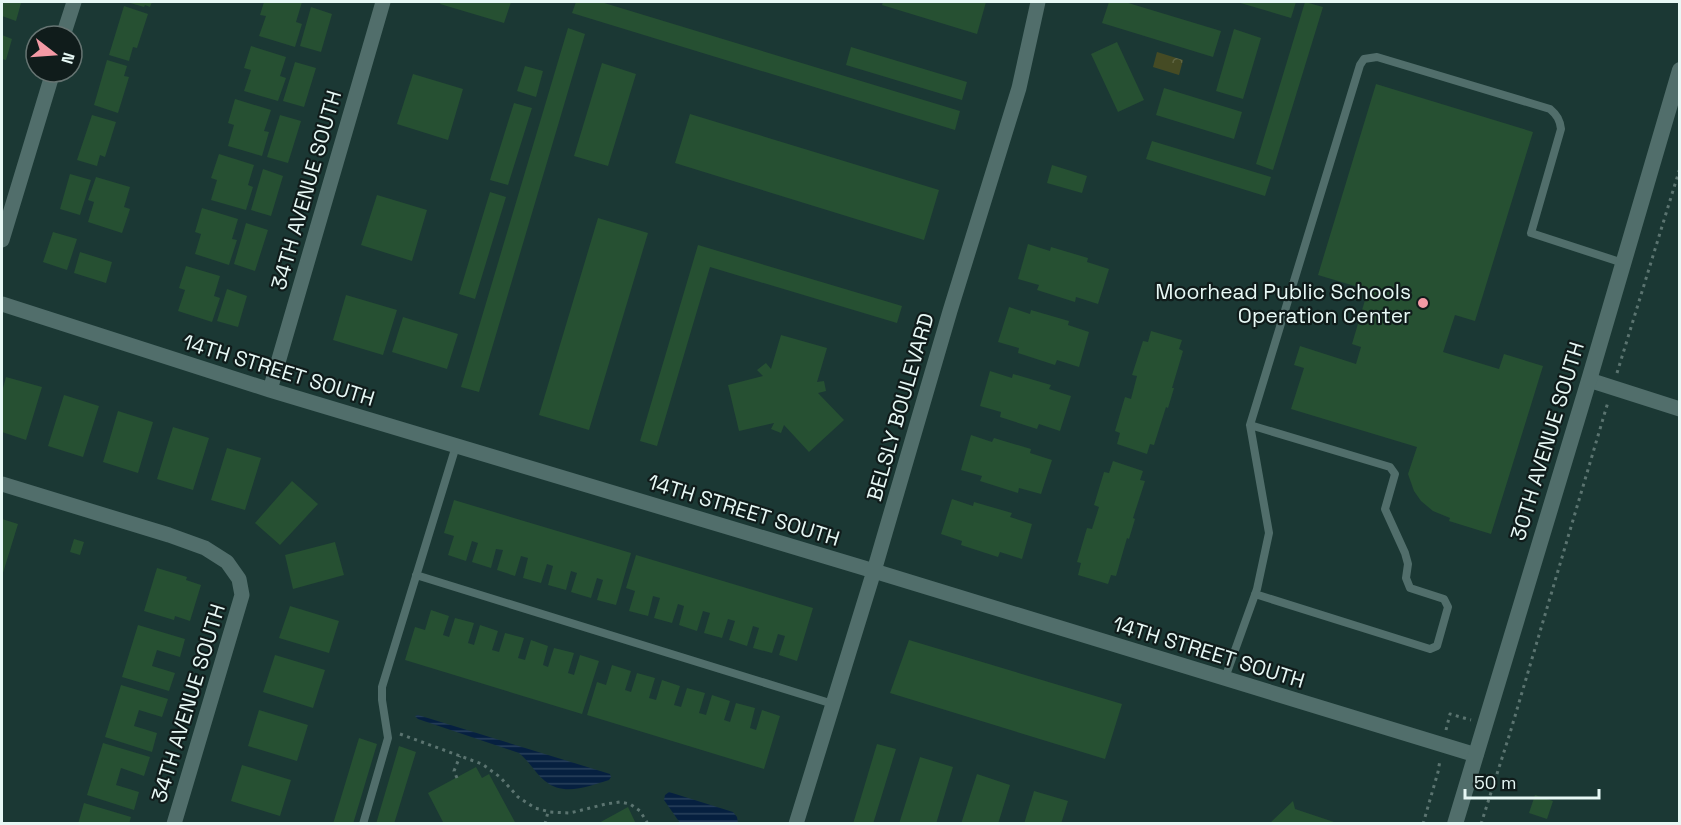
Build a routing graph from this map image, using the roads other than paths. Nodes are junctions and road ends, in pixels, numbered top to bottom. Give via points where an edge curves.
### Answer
1 (74, 2) edge
2 (383, 2) edge
3 (1038, 2) edge
4 (67, 24) edge
5 (1680, 70) edge
6 (48, 84) edge
7 (2, 240) edge
8 (1623, 263) junction
9 (2, 304) edge
10 (1589, 380) junction
11 (270, 390) junction
12 (1680, 409) edge
13 (1250, 424) junction
14 (456, 446) junction
15 (2, 484) edge
16 (874, 571) junction
17 (416, 575) junction
18 (1255, 594) junction
19 (1225, 678) junction
20 (833, 704) junction
21 (1476, 755) junction
22 (174, 824) edge
23 (363, 824) edge
24 (796, 824) edge
25 (1455, 824) edge

1 - 4 street
2 - 11 street, 34TH AVENUE SOUTH
3 - 16 street, BELSLY BOULEVARD via 1018,88
5 - 8 street, 30TH AVENUE SOUTH
6 - 7 street
8 - 10 street, 30TH AVENUE SOUTH
8 - 13 lane via 1531,233 1561,129 1550,109 1377,57 1364,59
9 - 11 street, 14TH STREET SOUTH
10 - 12 street
10 - 21 street, 30TH AVENUE SOUTH
11 - 14 street, 14TH STREET SOUTH
13 - 18 lane via 1269,533
13 - 18 lane via 1390,467 1395,474 1385,509 1405,553 1410,588 1444,599 1448,607 1437,646 1430,649
14 - 16 street, 14TH STREET SOUTH
14 - 17 lane
15 - 22 street, 34TH AVENUE SOUTH via 205,548 227,562 240,579 242,595
16 - 19 street, 14TH STREET SOUTH
16 - 20 street, BELSLY BOULEVARD
17 - 20 lane
17 - 23 lane via 382,687 388,738
18 - 19 lane
19 - 21 street, 14TH STREET SOUTH
20 - 24 street, BELSLY BOULEVARD
21 - 25 street, 30TH AVENUE SOUTH

